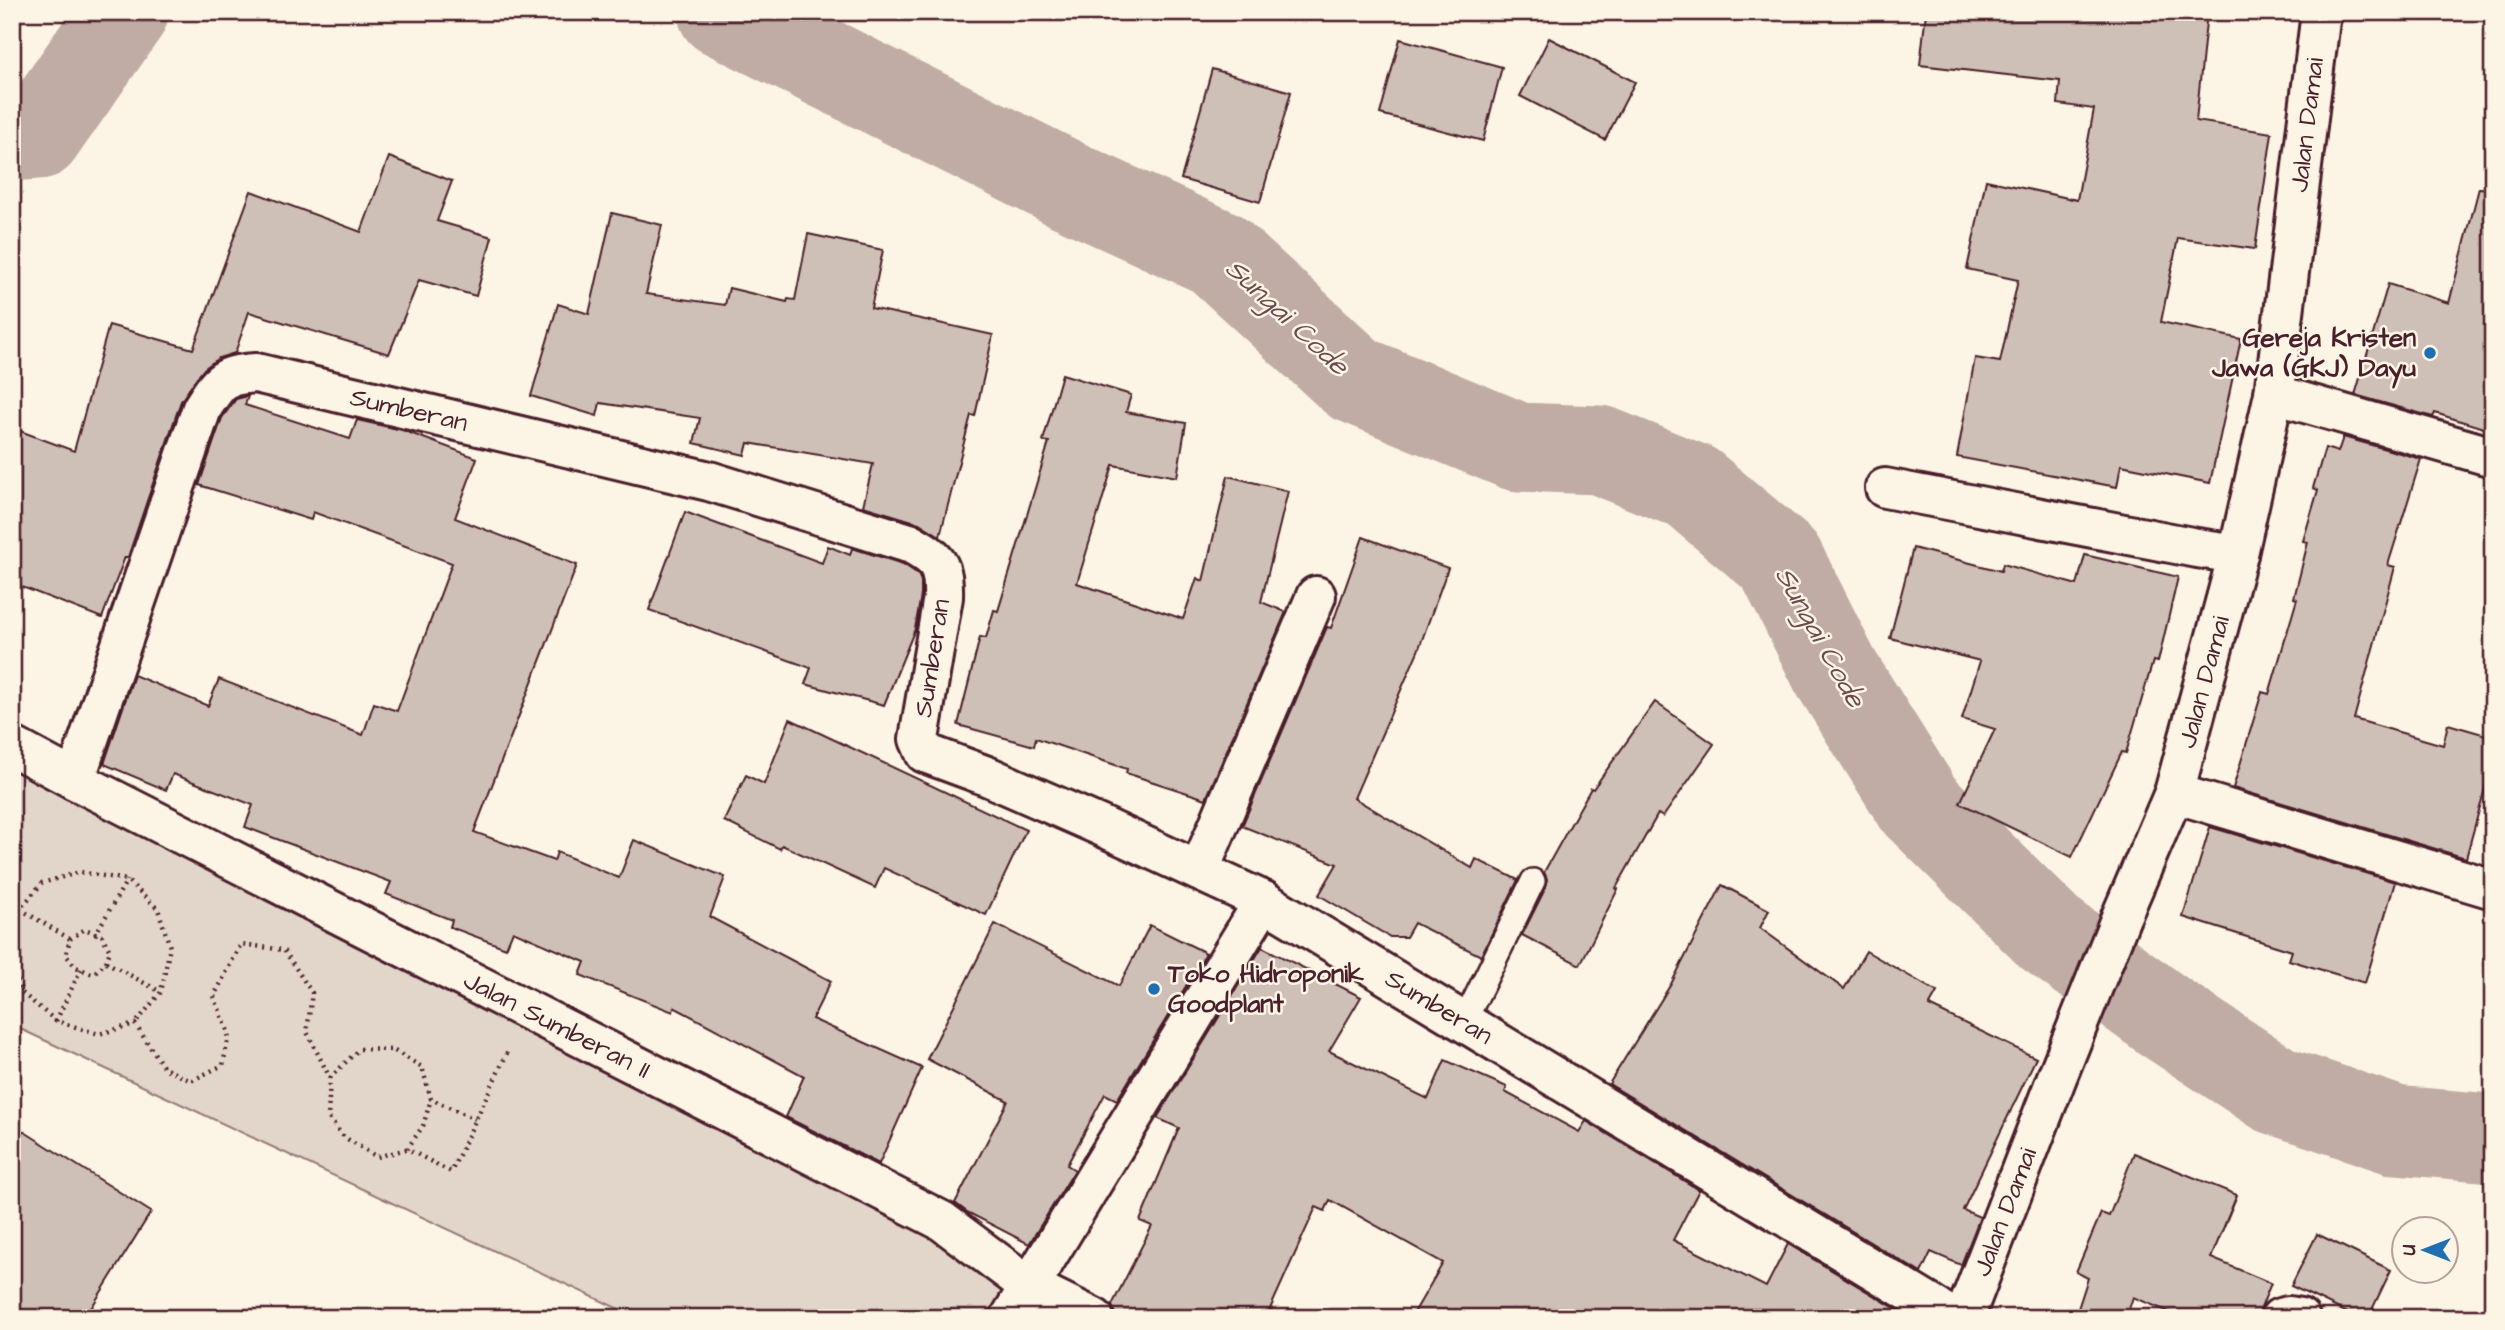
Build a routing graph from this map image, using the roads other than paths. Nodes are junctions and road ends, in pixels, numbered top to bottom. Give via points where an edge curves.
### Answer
1 (2321, 12) edge
2 (2274, 394) junction
3 (2493, 457) edge
4 (1885, 488) dead end
5 (2238, 554) junction
6 (1316, 596) dead end
7 (12, 746) edge
8 (75, 780) junction
9 (2174, 793) junction
10 (1199, 871) junction
11 (1533, 881) dead end
12 (2493, 889) edge
13 (1264, 901) junction
14 (1464, 1022) junction
15 (1020, 1302) edge
16 (1094, 1318) edge
17 (1953, 1318) edge
18 (1964, 1318) edge
19 (2280, 1318) edge
20 (2300, 1318) edge

1 - 2 street, Jalan Damai
2 - 3 street
2 - 5 street, Jalan Damai
4 - 5 street
5 - 9 street, Jalan Damai
6 - 10 street
7 - 8 street, Jalan Sumberan II
8 - 10 street, Sumberan via 202,408 219,382 237,374 256,373 709,481 912,544 934,557 944,575 919,739 925,753
8 - 15 street, Jalan Sumberan II via 942,1221
9 - 12 street
9 - 18 street, Jalan Damai
10 - 13 street, Sumberan
11 - 14 lane
13 - 14 street, Sumberan
13 - 15 street
14 - 17 street, Sumberan
15 - 16 street, Jalan Sumberan II
19 - 20 street

